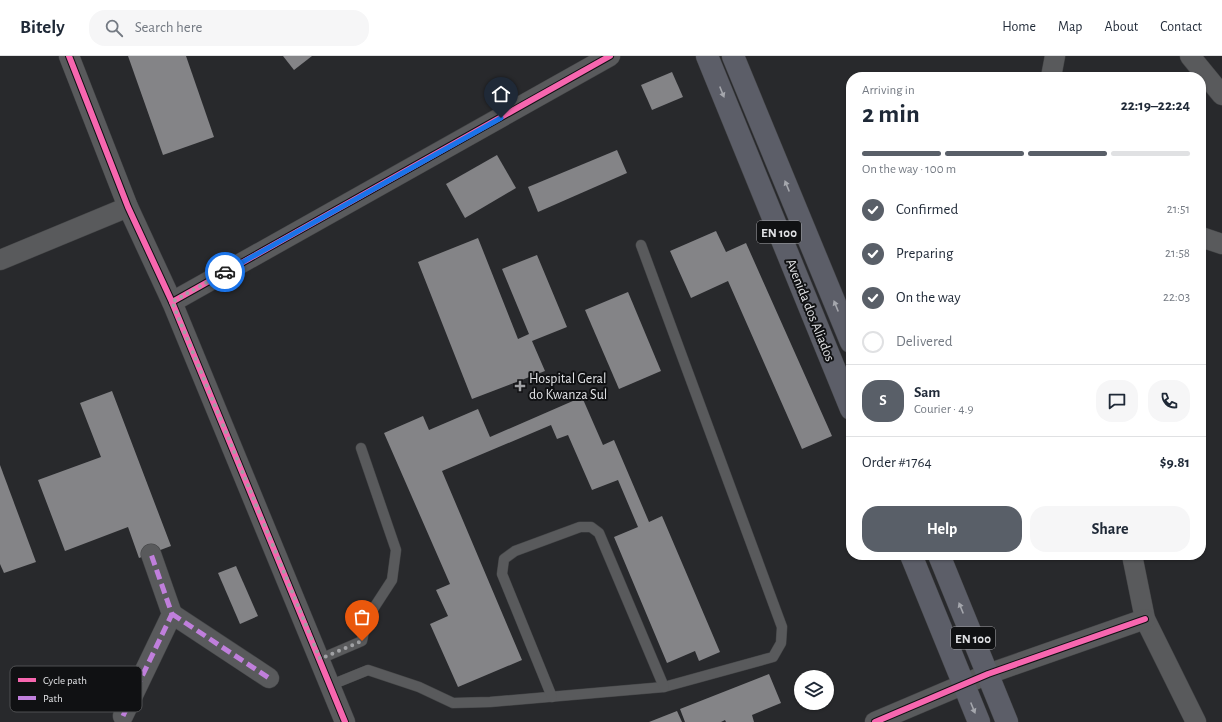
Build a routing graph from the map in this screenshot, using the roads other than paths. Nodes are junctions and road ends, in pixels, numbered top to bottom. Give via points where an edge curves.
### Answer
1 (69, 56) edge
2 (610, 56) edge
3 (707, 56) edge
4 (733, 56) edge
5 (1055, 56) edge
6 (1190, 56) edge
7 (1052, 72) edge
8 (1203, 72) edge
9 (1206, 76) edge
10 (1222, 95) edge
11 (128, 207) junction
12 (1206, 239) edge
13 (1222, 244) edge
14 (640, 245) dead end
15 (0, 260) edge
16 (172, 302) junction
17 (846, 330) edge
18 (846, 397) edge
19 (361, 448) dead end
20 (151, 554) dead end
21 (913, 560) edge
22 (941, 560) edge
23 (1133, 560) edge
24 (172, 614) junction
25 (1145, 619) junction
26 (320, 659) junction
27 (988, 674) junction
28 (142, 676) edge
29 (269, 678) dead end
30 (331, 685) junction
31 (964, 685) junction
32 (664, 687) junction
33 (552, 698) junction
34 (125, 712) edge
35 (123, 716) dead end
36 (345, 722) edge
37 (875, 722) edge
38 (979, 722) edge
39 (1007, 722) edge
40 (1196, 722) edge

1 - 11 street
2 - 16 street
3 -> 18 main road, Avenida dos Aliados / EN 100
17 -> 4 main road, Avenida dos Aliados / EN 100
5 - 7 street
6 - 8 street
9 - 10 street
11 - 15 street
11 - 16 street
12 - 13 street
14 - 32 lane via 782,627 781,643 772,657
16 - 26 street
19 - 26 lane via 396,550 392,580 366,620 362,641
20 - 24 street
21 - 31 main road, EN 100
27 -> 22 main road, EN 100
23 - 25 street
24 - 28 street
24 - 29 street
25 - 27 street
25 - 40 street
26 - 30 street
27 - 31 street
27 - 39 main road, EN 100
30 - 33 lane via 368,670 419,687 453,703
30 - 36 street
31 - 37 street
31 -> 38 main road, EN 100
32 - 33 lane
32 - 33 lane via 599,533 591,527 580,527 515,550 504,559 502,574
34 - 35 street

